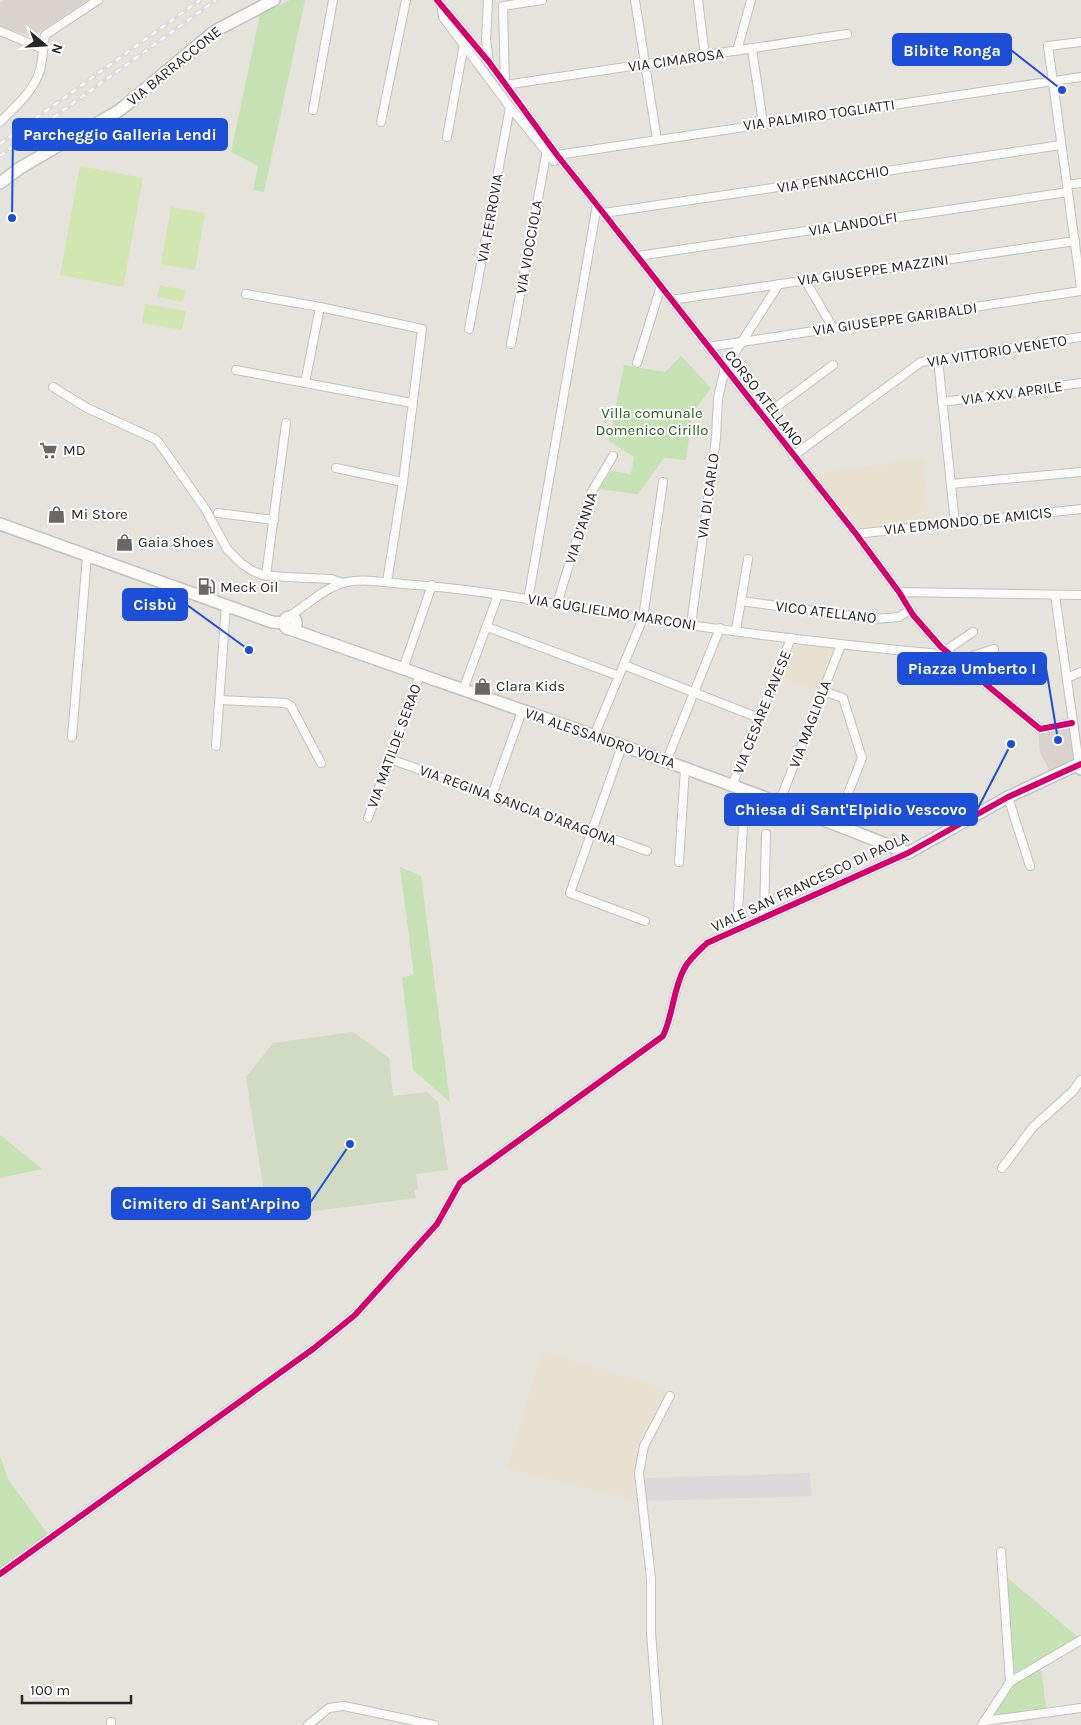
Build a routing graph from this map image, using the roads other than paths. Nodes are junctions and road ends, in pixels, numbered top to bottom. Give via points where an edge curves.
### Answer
1 (98, 0) edge
2 (274, 0) edge
3 (333, 0) edge
4 (406, 0) edge
5 (488, 0) edge
6 (542, 0) edge
7 (635, 0) edge
8 (698, 0) edge
9 (752, 0) edge
10 (439, 2) edge
11 (0, 30) edge
12 (847, 34) dead end
13 (1081, 42) edge
14 (464, 44) junction
15 (43, 49) junction
16 (752, 49) junction
17 (737, 51) junction
18 (705, 56) junction
19 (488, 62) junction
20 (645, 64) junction
21 (1081, 77) edge
22 (1053, 82) junction
23 (505, 85) junction
24 (510, 107) junction
25 (313, 110) dead end
26 (0, 122) edge
27 (381, 122) dead end
28 (763, 123) junction
29 (447, 137) dead end
30 (657, 140) junction
31 (1061, 145) junction
32 (547, 150) junction
33 (556, 155) junction
34 (0, 183) edge
35 (1081, 183) edge
36 (1067, 188) junction
37 (598, 205) junction
38 (604, 213) junction
39 (1075, 241) junction
40 (638, 256) junction
41 (1079, 262) edge
42 (805, 280) junction
43 (779, 284) junction
44 (661, 286) junction
45 (1081, 290) edge
46 (246, 294) dead end
47 (672, 300) junction
48 (320, 306) junction
49 (833, 328) junction
50 (470, 329) dead end
51 (1081, 337) edge
52 (743, 341) junction
53 (511, 344) dead end
54 (708, 347) junction
55 (938, 359) junction
56 (637, 363) dead end
57 (833, 365) dead end
58 (725, 368) junction
59 (236, 370) dead end
60 (305, 383) junction
61 (1081, 383) edge
62 (53, 387) dead end
63 (942, 402) junction
64 (412, 403) junction
65 (763, 417) junction
66 (286, 423) dead end
67 (614, 456) dead end
68 (793, 456) junction
69 (336, 468) dead end
70 (1081, 472) edge
71 (402, 482) junction
72 (663, 482) dead end
73 (951, 484) junction
74 (1081, 508) edge
75 (218, 513) dead end
76 (274, 520) junction
77 (0, 524) edge
78 (955, 524) junction
79 (856, 534) junction
80 (87, 556) junction
81 (748, 560) dead end
82 (266, 576) junction
83 (387, 582) junction
84 (343, 583) junction
85 (432, 586) junction
86 (899, 592) junction
87 (498, 595) junction
88 (1055, 595) junction
89 (1081, 595) edge
90 (528, 600) junction
91 (741, 601) junction
92 (557, 604) junction
93 (226, 605) junction
94 (910, 610) junction
95 (643, 618) junction
96 (291, 620) junction
97 (692, 625) junction
98 (487, 627) junction
99 (720, 628) junction
100 (736, 630) junction
101 (974, 632) dead end
102 (791, 638) junction
103 (933, 638) junction
104 (840, 645) junction
105 (994, 650) dead end
106 (932, 654) junction
107 (951, 656) junction
108 (624, 665) junction
109 (403, 669) junction
110 (1081, 672) edge
111 (420, 675) junction
112 (619, 676) junction
113 (1067, 678) junction
114 (463, 690) junction
115 (823, 690) junction
116 (694, 693) junction
117 (220, 700) junction
118 (522, 711) junction
119 (759, 718) junction
120 (1072, 723) junction
121 (594, 736) junction
122 (72, 738) dead end
123 (216, 746) dead end
124 (622, 746) junction
125 (390, 758) junction
126 (666, 762) junction
127 (321, 763) dead end
128 (1080, 766) edge
129 (685, 768) junction
130 (732, 786) junction
131 (745, 790) junction
132 (492, 795) junction
133 (1008, 797) junction
134 (780, 804) junction
135 (368, 818) dead end
136 (836, 824) junction
137 (592, 831) junction
138 (766, 834) dead end
139 (647, 851) dead end
140 (908, 853) junction
141 (679, 862) dead end
142 (1030, 866) dead end
143 (764, 918) junction
144 (645, 921) dead end
145 (737, 929) junction
146 (1081, 1080) edge
147 (1002, 1168) dead end
148 (670, 1396) dead end
149 (1001, 1552) dead end
150 (0, 1574) edge
151 (1081, 1640) edge
152 (1010, 1682) junction
153 (1081, 1708) edge
154 (983, 1723) edge
155 (308, 1725) edge
156 (434, 1725) edge
157 (658, 1725) edge

1 - 15 street via 45,35
2 - 34 street, VIA BARRACCONE via 216,31 120,110
3 - 25 street
4 - 27 street
5 - 19 street
6 - 23 street via 503,6
7 - 20 street
8 - 18 street
9 - 17 street
10 - 14 street via 443,17
10 - 19 street, CORSO ATELLANO
11 - 15 street
12 - 16 street, VIA CIMAROSA
13 - 22 street via 1048,46
14 - 24 street
14 - 29 street
15 - 26 street via 34,84
16 - 17 street, VIA CIMAROSA
16 - 28 street
17 - 18 street, VIA CIMAROSA
18 - 20 street, VIA CIMAROSA
19 - 23 street, CORSO ATELLANO
20 - 23 street, VIA CIMAROSA
20 - 30 street
21 - 22 street, VIA PALMIRO TOGLIATTI
22 - 28 street, VIA PALMIRO TOGLIATTI
22 - 31 street
23 - 33 street, CORSO ATELLANO
24 - 32 street
24 - 50 street, VIA FERROVIA
28 - 30 street, VIA PALMIRO TOGLIATTI
30 - 33 street, VIA PALMIRO TOGLIATTI
31 - 36 street
31 - 38 street, VIA PENNACCHIO
32 - 33 street via 554,161
32 - 53 street, VIA VIOCCIOLA
33 - 37 street, CORSO ATELLANO
35 - 36 street, VIA LANDOLFI
36 - 39 street
36 - 40 street, VIA LANDOLFI
37 - 38 street, CORSO ATELLANO
37 - 90 street
38 - 40 street, CORSO ATELLANO
39 - 41 street
39 - 42 street, VIA GIUSEPPE MAZZINI
40 - 44 street, CORSO ATELLANO
41 - 45 street
42 - 43 street, VIA GIUSEPPE MAZZINI
42 - 49 street
43 - 47 street, VIA GIUSEPPE MAZZINI
43 - 52 street
44 - 47 street, CORSO ATELLANO
44 - 56 street
45 - 49 street, VIA GIUSEPPE GARIBALDI
46 - 48 street
47 - 54 street, CORSO ATELLANO
48 - 60 street
48 - 64 street via 422,329
49 - 52 street, VIA GIUSEPPE GARIBALDI
51 - 55 street, VIA VITTORIO VENETO
52 - 54 street, VIA GIUSEPPE GARIBALDI
52 - 58 street
54 - 58 street, CORSO ATELLANO
55 - 63 street
55 - 68 street, VIA VITTORIO VENETO via 921,362
57 - 65 street
58 - 65 street, CORSO ATELLANO
58 - 97 street, VIA DI CARLO via 718,398 716,438
59 - 60 street
60 - 64 street
61 - 63 street, VIA XXV APRILE
62 - 82 street via 87,408 159,443 206,510 227,549 253,571
63 - 73 street
64 - 71 street
65 - 68 street, CORSO ATELLANO
66 - 76 street
67 - 92 street, VIA D'ANNA via 591,493
68 - 79 street, CORSO ATELLANO
69 - 71 street
70 - 73 street
71 - 83 street
72 - 95 street
73 - 78 street
74 - 78 street, VIA EDMONDO DE AMICIS
75 - 76 street
76 - 82 street
77 - 80 street, VIA ALESSANDRO VOLTA
78 - 79 street, VIA EDMONDO DE AMICIS
79 - 86 street, CORSO ATELLANO
80 - 93 street, VIA ALESSANDRO VOLTA
80 - 122 street
81 - 91 street
82 - 84 street via 331,579
83 - 84 street, VIA GUGLIELMO MARCONI
83 - 85 street, VIA GUGLIELMO MARCONI
84 - 96 street, VIA GUGLIELMO MARCONI via 331,588
85 - 87 street, VIA GUGLIELMO MARCONI
85 - 109 street
86 - 88 street
86 - 94 street, CORSO ATELLANO
87 - 90 street, VIA GUGLIELMO MARCONI
87 - 98 street
88 - 89 street
88 - 113 street
90 - 92 street, VIA GUGLIELMO MARCONI
91 - 94 street, VICO ATELLANO via 874,619 899,617
91 - 100 street
92 - 95 street, VIA GUGLIELMO MARCONI
93 - 96 street, VIA ALESSANDRO VOLTA via 272,622
93 - 117 street
94 - 103 street, CORSO ATELLANO
95 - 97 street, VIA GUGLIELMO MARCONI
95 - 108 street
96 - 109 street, VIA ALESSANDRO VOLTA
97 - 99 street, VIA GUGLIELMO MARCONI
98 - 112 street
98 - 114 street
99 - 100 street, VIA GUGLIELMO MARCONI
99 - 116 street
100 - 102 street, VIA GUGLIELMO MARCONI
101 - 107 street
102 - 104 street, VIA GUGLIELMO MARCONI
102 - 119 street, VIA CESARE PAVESE
103 - 106 street
103 - 107 street, CORSO ATELLANO
104 - 106 street, VIA GUGLIELMO MARCONI
104 - 115 street, VIA MAGLIOLA
105 - 107 street, VIA GUGLIELMO MARCONI
106 - 107 street, VIA GUGLIELMO MARCONI
107 - 120 street, CORSO ATELLANO via 1040,729
108 - 112 street
108 - 116 street
109 - 111 street, VIA ALESSANDRO VOLTA
110 - 113 street
111 - 114 street, VIA ALESSANDRO VOLTA
111 - 125 street, VIA MATILDE SERAO
112 - 121 street
113 - 120 street
114 - 118 street, VIA ALESSANDRO VOLTA
115 - 134 street, VIA MAGLIOLA
115 - 136 street via 843,698 862,758
116 - 119 street
116 - 126 street
117 - 123 street
117 - 127 street via 286,703 291,706
118 - 121 street, VIA ALESSANDRO VOLTA
118 - 132 street
119 - 130 street, VIA CESARE PAVESE
120 - 128 street
121 - 124 street, VIA ALESSANDRO VOLTA
124 - 126 street, VIA ALESSANDRO VOLTA
124 - 137 street
125 - 132 street, VIA REGINA SANCIA D'ARAGONA
125 - 135 street, VIA MATILDE SERAO
126 - 129 street, VIA ALESSANDRO VOLTA
128 - 133 street, VIALE SAN FRANCESCO DI PAOLA
129 - 130 street, VIA ALESSANDRO VOLTA
129 - 141 street
130 - 131 street, VIA ALESSANDRO VOLTA
131 - 134 street, VIA ALESSANDRO VOLTA
131 - 145 street
132 - 137 street, VIA REGINA SANCIA D'ARAGONA
133 - 140 street, VIALE SAN FRANCESCO DI PAOLA
133 - 142 street
134 - 136 street, VIA ALESSANDRO VOLTA
136 - 140 street, VIA ALESSANDRO VOLTA
137 - 139 street, VIA REGINA SANCIA D'ARAGONA
137 - 144 street via 570,893
138 - 143 street
140 - 143 street, VIALE SAN FRANCESCO DI PAOLA
143 - 145 street, VIALE SAN FRANCESCO DI PAOLA
145 - 150 street, VIALE SAN FRANCESCO DI PAOLA via 707,943 684,968 663,1036 460,1183 437,1224 355,1314 313,1349
146 - 147 street via 1033,1127
148 - 157 street via 644,1446 640,1473
149 - 152 street
151 - 152 street
152 - 154 street
153 - 154 street
155 - 156 street via 329,1708 344,1706

